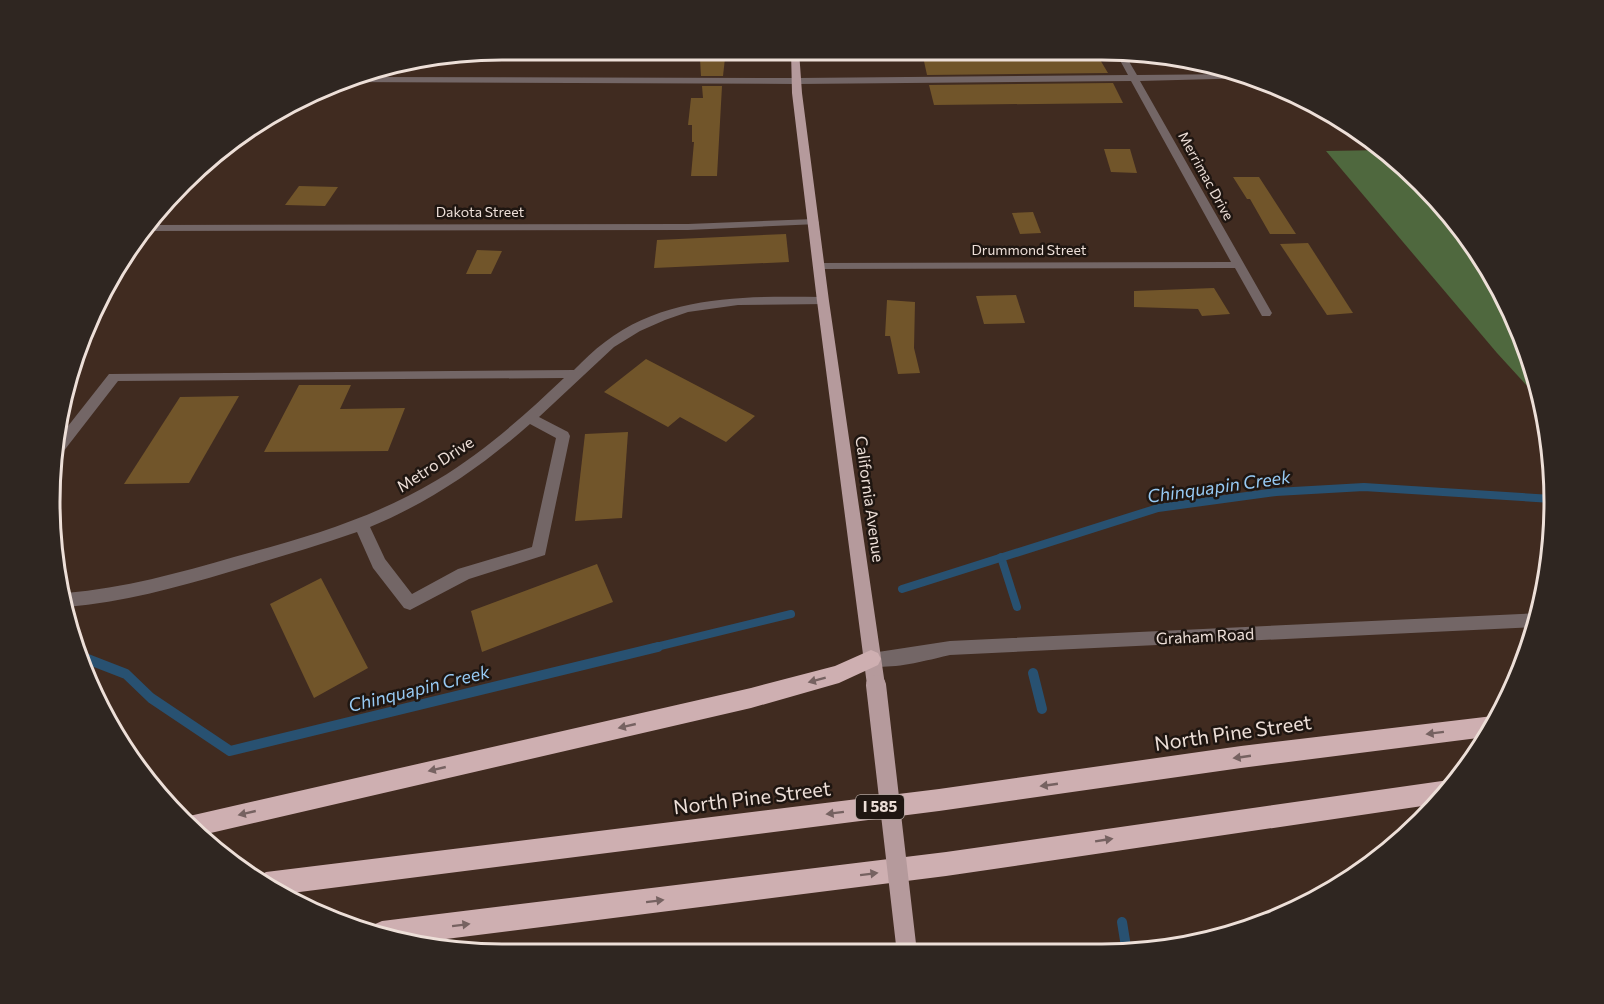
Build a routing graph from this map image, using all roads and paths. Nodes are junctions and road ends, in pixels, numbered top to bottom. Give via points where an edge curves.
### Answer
1 (796, 60) edge
2 (1124, 61) edge
3 (1224, 77) edge
4 (1134, 78) junction
5 (370, 80) edge
6 (797, 81) junction
7 (814, 222) junction
8 (155, 228) edge
9 (1239, 265) junction
10 (819, 266) junction
11 (823, 301) junction
12 (1266, 313) dead end
13 (576, 374) junction
14 (528, 417) junction
15 (65, 440) edge
16 (361, 525) junction
17 (71, 599) edge
18 (1528, 621) edge
19 (871, 658) junction
20 (1482, 727) edge
21 (1435, 792) edge
22 (199, 824) edge
23 (277, 883) edge
24 (399, 932) edge
25 (906, 944) edge

1 - 6 main road, California Avenue
2 - 4 street, Merrimac Drive
3 - 4 street
4 - 6 street
4 - 9 street, Merrimac Drive
5 - 6 street
6 - 7 main road, California Avenue
7 - 8 street, Dakota Street via 688,227
7 - 10 main road, California Avenue
9 - 10 street, Drummond Street
9 - 12 street, Merrimac Drive
10 - 11 main road, California Avenue
11 - 13 street, Metro Drive via 720,303 659,315 614,341
11 - 19 main road, California Avenue
13 - 14 street, Metro Drive
13 - 15 street via 114,377
14 - 16 street, Metro Drive via 472,465 430,492
14 - 16 street via 563,436 539,551 464,574 410,603 380,562
16 - 17 street, Metro Drive via 179,580
18 - 19 street, Graham Road via 950,648
19 -> 22 highway via 839,674 751,698
19 - 25 main road, California Avenue, bridge
20 -> 23 highway, North Pine Street / I 585
24 -> 21 highway via 946,864

